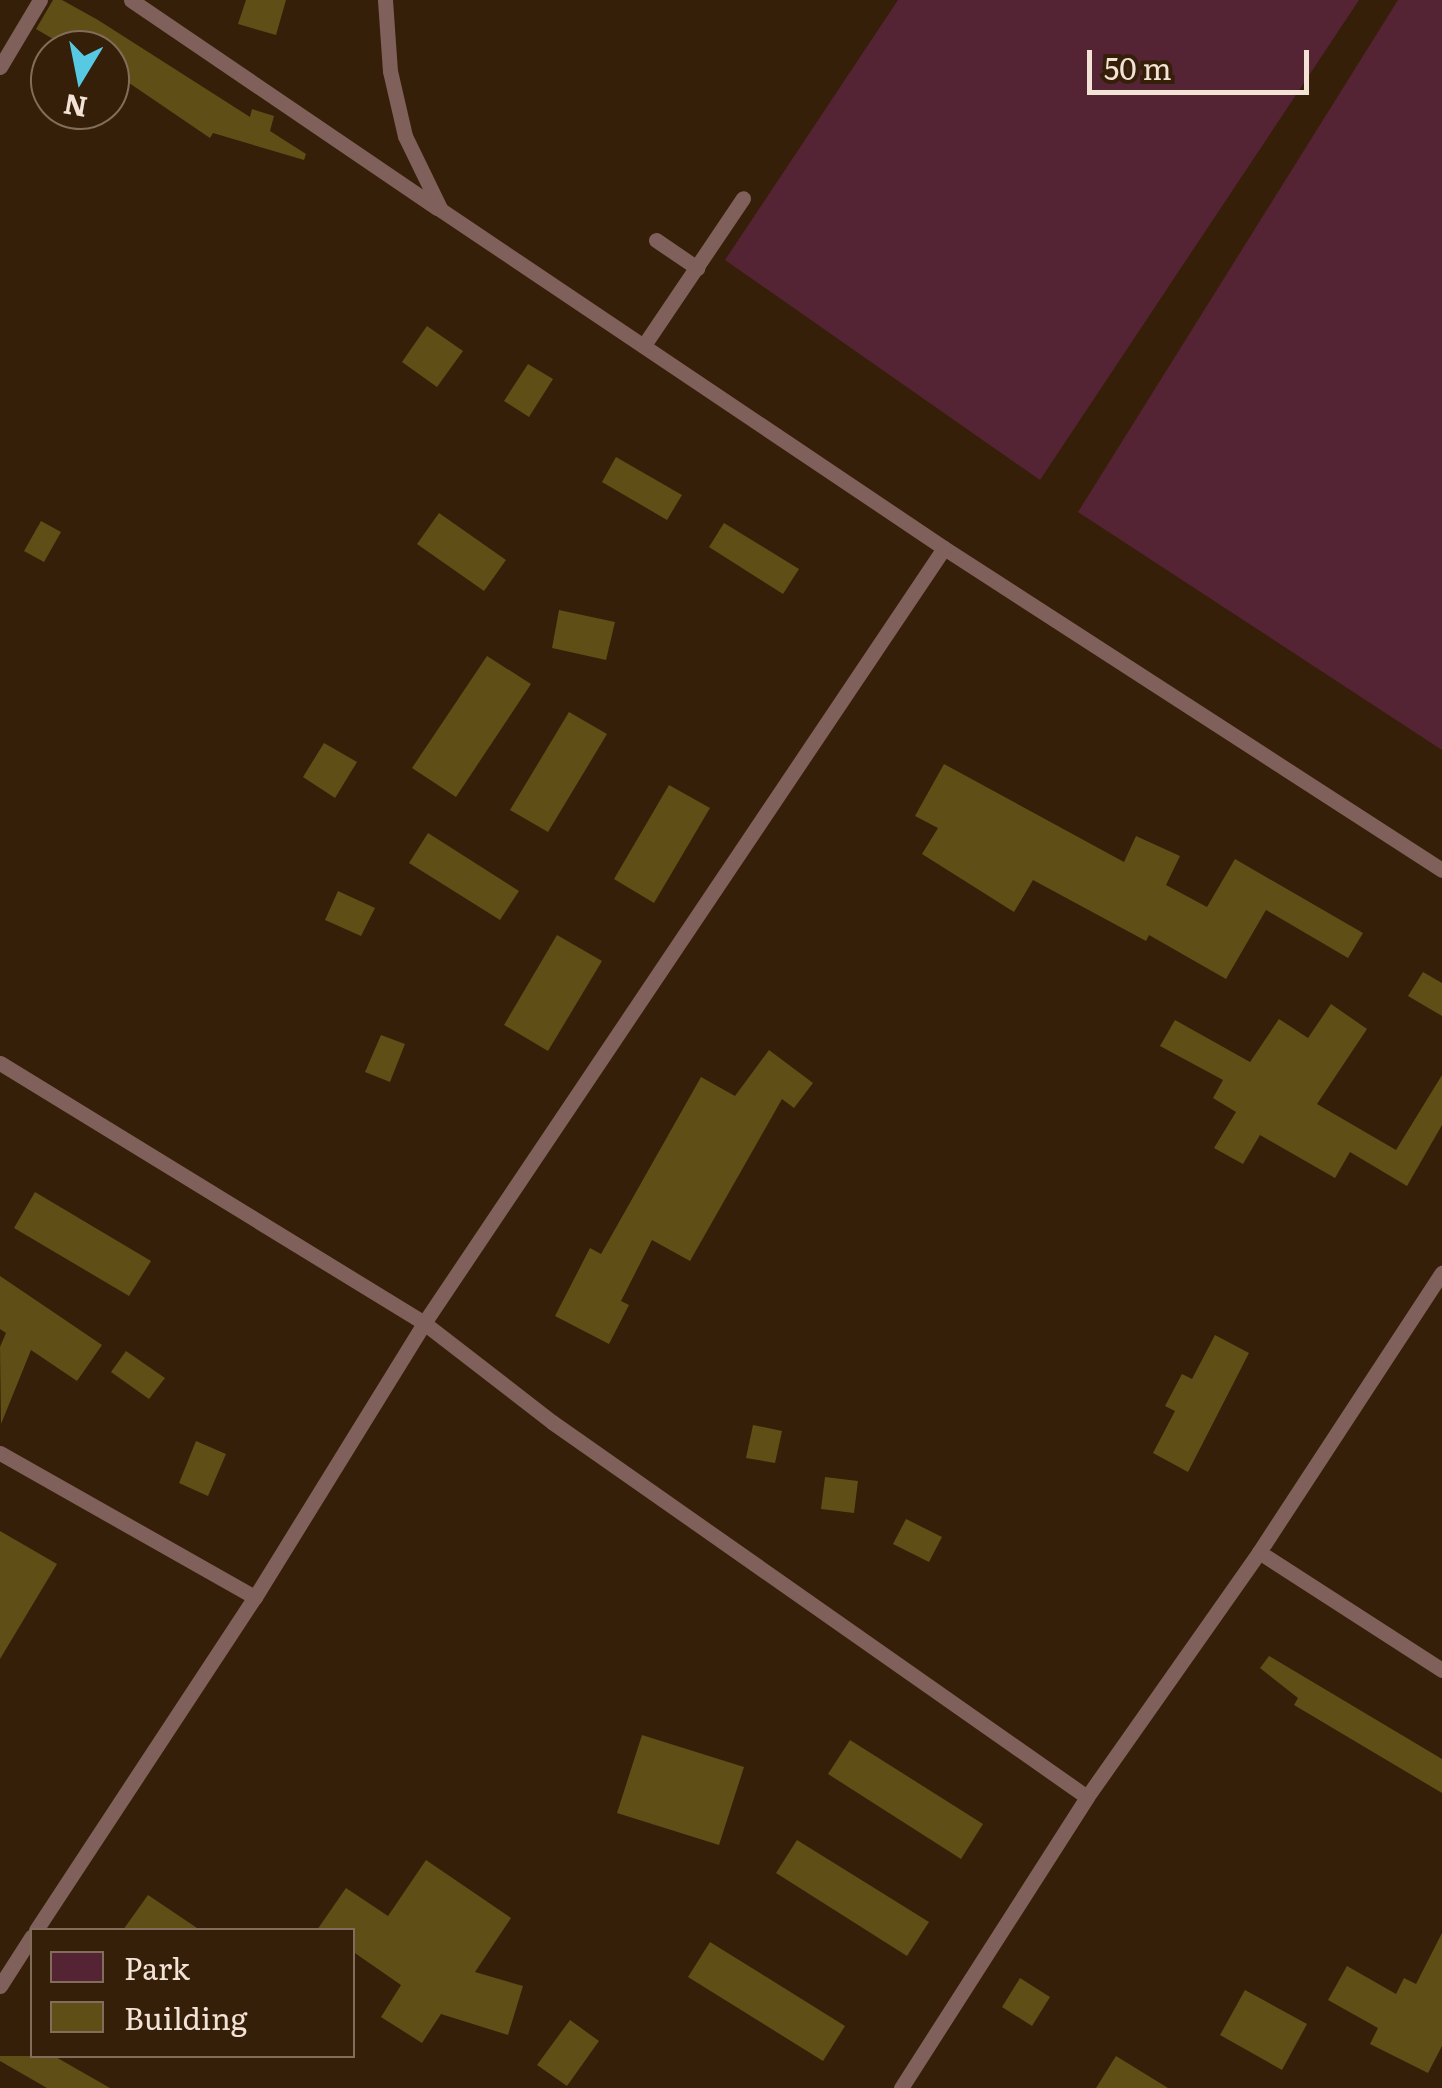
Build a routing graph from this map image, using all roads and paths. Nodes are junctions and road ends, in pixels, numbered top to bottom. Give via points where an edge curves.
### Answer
1 (40, 0) edge
2 (131, 0) edge
3 (385, 0) edge
4 (0, 67) edge
5 (743, 198) dead end
6 (440, 210) junction
7 (656, 240) dead end
8 (697, 268) junction
9 (644, 345) junction
10 (944, 548) junction
11 (1442, 870) edge
12 (0, 1063) edge
13 (1442, 1272) edge
14 (424, 1324) junction
15 (0, 1453) edge
16 (1259, 1552) junction
17 (254, 1597) junction
18 (1442, 1670) edge
19 (1087, 1796) junction
20 (37, 1928) edge
21 (30, 1939) edge
22 (0, 1986) edge
23 (901, 2088) edge

1 - 4 lane
2 - 6 lane
3 - 6 lane via 390,72 405,136
5 - 8 lane
6 - 9 lane
7 - 8 lane
8 - 9 lane
9 - 10 lane
10 - 11 lane
10 - 14 lane
12 - 14 lane
13 - 16 lane
14 - 17 lane
14 - 19 lane via 552,1422
15 - 17 lane
16 - 18 lane
16 - 19 lane
17 - 20 lane
19 - 23 lane
21 - 22 lane

